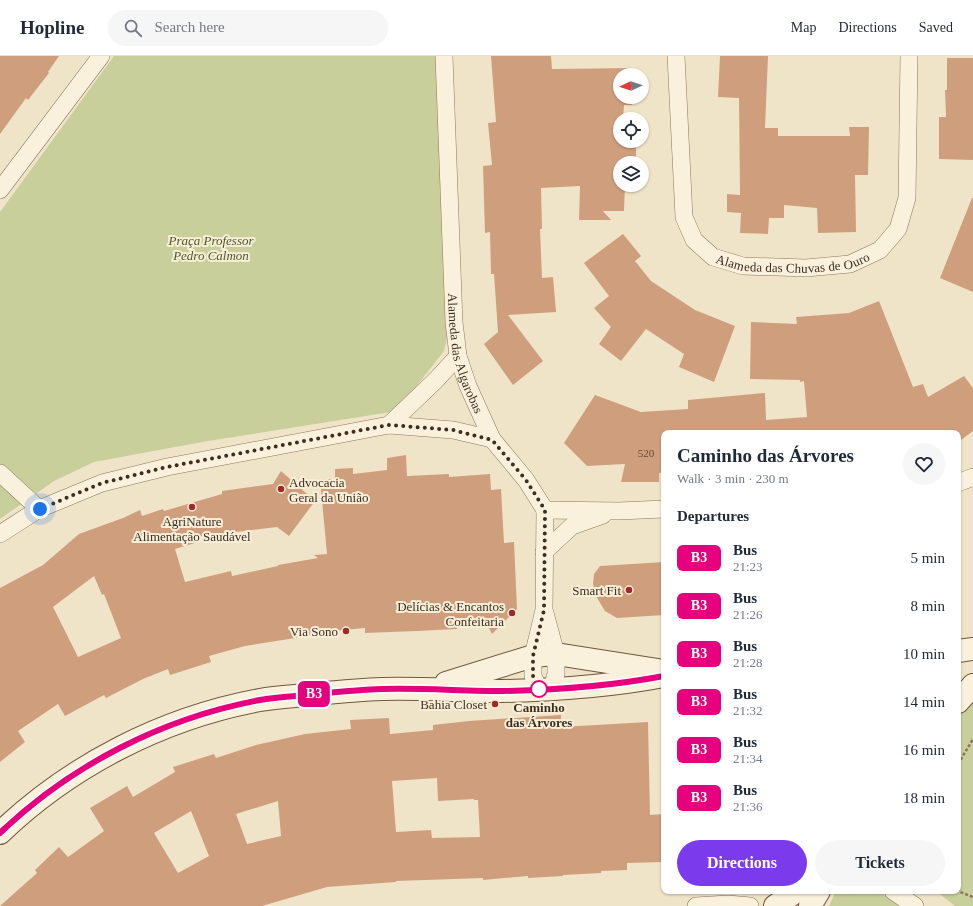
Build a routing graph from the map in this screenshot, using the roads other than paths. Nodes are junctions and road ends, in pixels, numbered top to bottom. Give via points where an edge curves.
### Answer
1 (101, 56) edge
2 (444, 56) edge
3 (676, 56) edge
4 (909, 56) edge
5 (0, 190) edge
6 (458, 356) junction
7 (389, 425) junction
8 (492, 440) junction
9 (0, 473) edge
10 (973, 477) edge
11 (961, 482) edge
12 (40, 509) junction
13 (661, 509) edge
14 (545, 510) junction
15 (619, 510) junction
16 (0, 534) edge
17 (544, 552) junction
18 (544, 610) junction
19 (973, 649) edge
20 (961, 651) edge
21 (556, 654) junction
22 (533, 656) junction
23 (661, 671) edge
24 (661, 676) edge
25 (973, 685) edge
26 (427, 689) junction
27 (545, 689) junction
28 (961, 699) edge
29 (0, 833) edge
30 (794, 894) edge
31 (817, 894) edge
32 (897, 894) edge
33 (696, 906) edge
34 (750, 906) edge
35 (776, 906) edge
36 (810, 906) edge
37 (915, 906) edge

1 - 5 street
2 - 6 street, Alameda das Algarobas via 454,322
3 - 4 street, Alameda das Chuvas de Ouro via 684,217 694,240 713,257 742,266 806,268 850,264 880,250 898,229 907,198
6 - 7 street via 432,385
6 - 8 street, Alameda das Algarobas
7 - 8 street via 453,430
7 - 12 street via 167,467 102,483
8 - 14 street, Alameda das Algarobas via 526,480
9 - 12 street
10 - 11 street
12 - 16 street
13 - 15 street
14 - 15 street
14 - 17 street
15 - 17 street via 572,526
17 - 18 street
18 - 21 street
18 - 22 street
19 - 20 main road
21 - 22 main road
21 - 23 main road
21 - 27 street via 556,674
22 - 26 main road
22 - 27 street via 533,676
24 - 27 main road via 596,686
25 - 28 main road
26 - 27 main road
26 - 29 main road via 321,693 261,700 214,710 161,729 112,751 22,812
30 - 35 main road
31 - 36 main road
32 - 37 street
33 - 34 street

